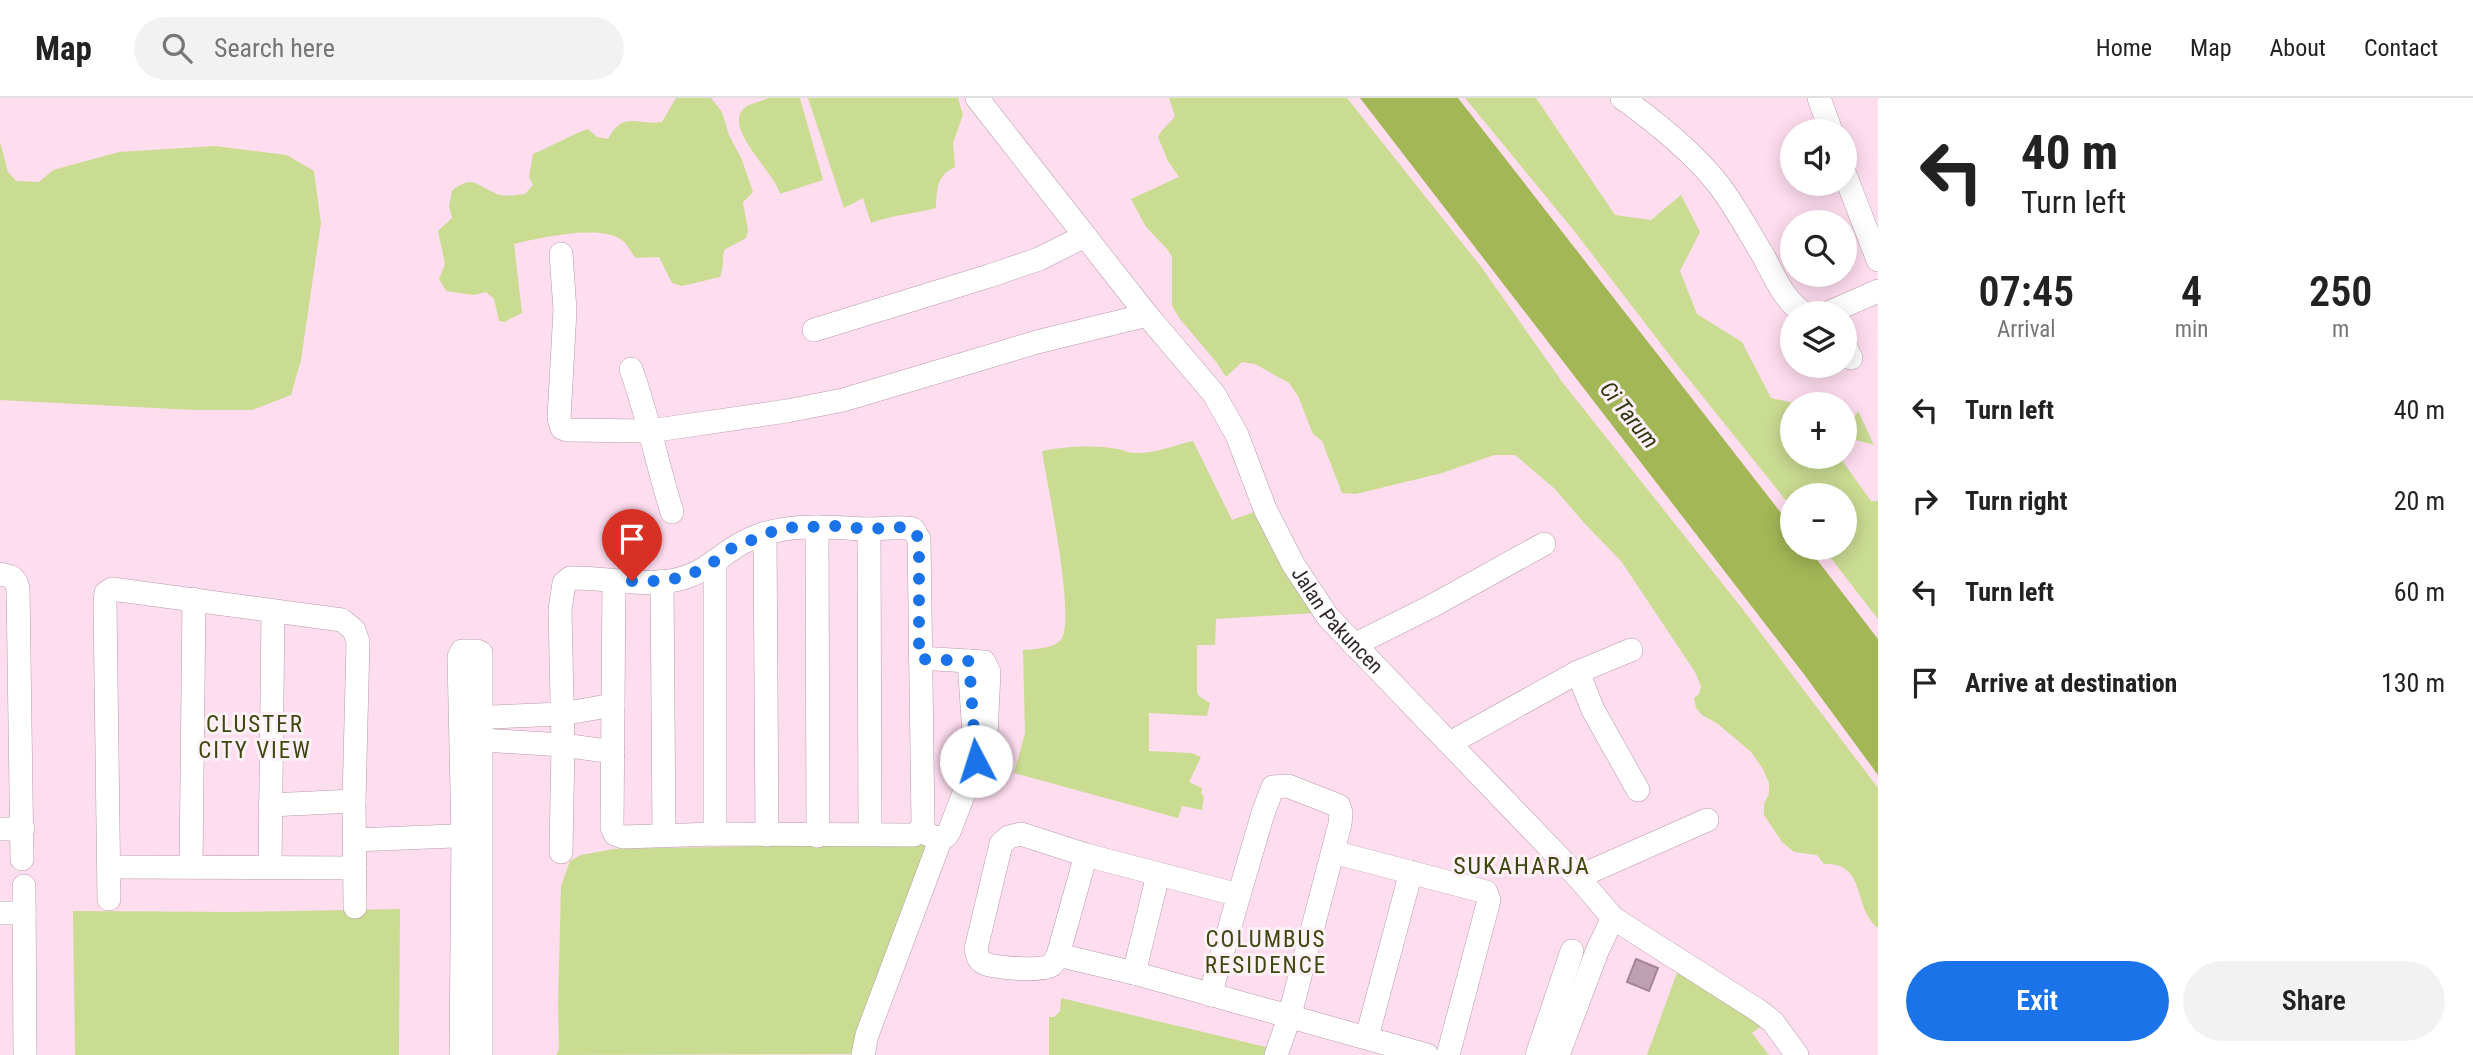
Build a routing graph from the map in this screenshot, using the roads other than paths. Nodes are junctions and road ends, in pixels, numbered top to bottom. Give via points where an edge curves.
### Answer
1 (977, 98) edge
2 (1622, 98) edge
3 (1819, 98) edge
4 (1827, 119) edge
5 (1853, 196) edge
6 (1085, 236) junction
7 (561, 254) dead end
8 (1878, 260) edge
9 (1878, 291) edge
10 (1793, 301) edge
11 (1856, 301) edge
12 (1147, 315) junction
13 (814, 330) dead end
14 (631, 369) dead end
15 (650, 431) junction
16 (672, 512) dead end
17 (817, 527) junction
18 (869, 529) junction
19 (765, 533) junction
20 (1544, 544) dead end
21 (715, 561) junction
22 (0, 574) edge
23 (614, 580) junction
24 (662, 581) junction
25 (194, 599) junction
26 (273, 611) junction
27 (1354, 645) junction
28 (1631, 650) dead end
29 (919, 659) junction
30 (1578, 672) junction
31 (613, 705) junction
32 (562, 713) junction
33 (471, 728) junction
34 (1450, 743) junction
35 (563, 745) junction
36 (613, 752) junction
37 (1639, 790) dead end
38 (354, 802) junction
39 (270, 805) junction
40 (1707, 821) dead end
41 (11, 829) edge
42 (715, 834) junction
43 (870, 834) junction
44 (472, 835) junction
45 (664, 835) junction
46 (767, 835) junction
47 (930, 835) junction
48 (818, 836) junction
49 (355, 840) junction
50 (561, 852) dead end
51 (1333, 852) junction
52 (1086, 855) junction
53 (22, 859) dead end
54 (108, 867) junction
55 (191, 867) junction
56 (270, 867) junction
57 (355, 867) junction
58 (1411, 872) junction
59 (1158, 874) junction
60 (1578, 877) junction
61 (24, 886) dead end
62 (1239, 895) junction
63 (109, 899) dead end
64 (355, 907) dead end
65 (0, 913) edge
66 (24, 913) junction
67 (1613, 918) junction
68 (1572, 951) dead end
69 (1058, 955) junction
70 (1134, 973) junction
71 (1210, 995) junction
72 (1295, 1020) junction
73 (1367, 1037) junction
74 (25, 1055) edge
75 (461, 1055) edge
76 (481, 1055) edge
77 (863, 1055) edge
78 (1276, 1055) edge
79 (1290, 1055) edge
80 (1427, 1055) edge
81 (1448, 1055) edge
82 (1537, 1055) edge
83 (1558, 1055) edge
84 (1797, 1055) edge

1 - 6 street, Jalan Pakuncen
2 - 10 street via 1696,160 1718,185
3 - 4 street
5 - 8 street
6 - 12 street, Jalan Pakuncen
6 - 13 street via 1039,259
7 - 15 street via 565,310 562,428
9 - 11 street
12 - 15 street via 1037,342 843,400
12 - 27 street, Jalan Pakuncen via 1214,394 1237,435 1265,509 1293,564 1328,617
14 - 15 street
15 - 16 street
17 - 18 street
17 - 19 street
17 - 48 street
18 - 29 street via 904,527 913,529 919,539
18 - 43 street
19 - 21 street
19 - 46 street
20 - 27 street
21 - 24 street via 688,576
21 - 42 street
22 - 41 street via 10,575 18,588
23 - 24 street
23 - 31 street
23 - 32 street via 570,578 564,583 559,610
24 - 45 street
25 - 26 street
25 - 54 street via 112,589 106,593
25 - 55 street
26 - 38 street via 342,620 354,630 358,642
26 - 39 street
27 - 34 street, Jalan Pakuncen
28 - 30 street
29 - 47 street via 923,824
29 - 47 street via 984,662 989,672 986,736 949,832
30 - 34 street
30 - 37 street via 1593,710
31 - 32 street
31 - 36 street
32 - 33 street
32 - 35 street
33 - 35 street
33 - 44 street
34 - 60 street, Jalan Pakuncen
35 - 36 street
35 - 50 street
36 - 45 street via 615,834
38 - 39 street
38 - 49 street
39 - 56 street
40 - 60 street
41 - 53 street
42 - 45 street
42 - 46 street
43 - 47 street
43 - 48 street
44 - 49 street
44 - 75 street
44 - 76 street
46 - 48 street
47 - 77 street
49 - 57 street
51 - 58 street
51 - 62 street via 1342,813 1339,806 1288,786 1273,787
51 - 72 street
52 - 59 street
52 - 69 street
52 - 69 street via 1021,834 1009,836 1001,844 976,949 978,958 985,964 1044,969
54 - 55 street
54 - 63 street
55 - 56 street
56 - 57 street
57 - 64 street
58 - 73 street
58 - 81 street via 1481,889 1489,900
59 - 62 street
59 - 70 street
60 - 67 street, Jalan Pakuncen
61 - 66 street
62 - 71 street
65 - 66 street
66 - 74 street
67 - 83 street
67 - 84 street, Jalan Pakuncen via 1759,1010
68 - 82 street
69 - 70 street
70 - 71 street
71 - 72 street
72 - 73 street
72 - 78 street
72 - 79 street
73 - 80 street

